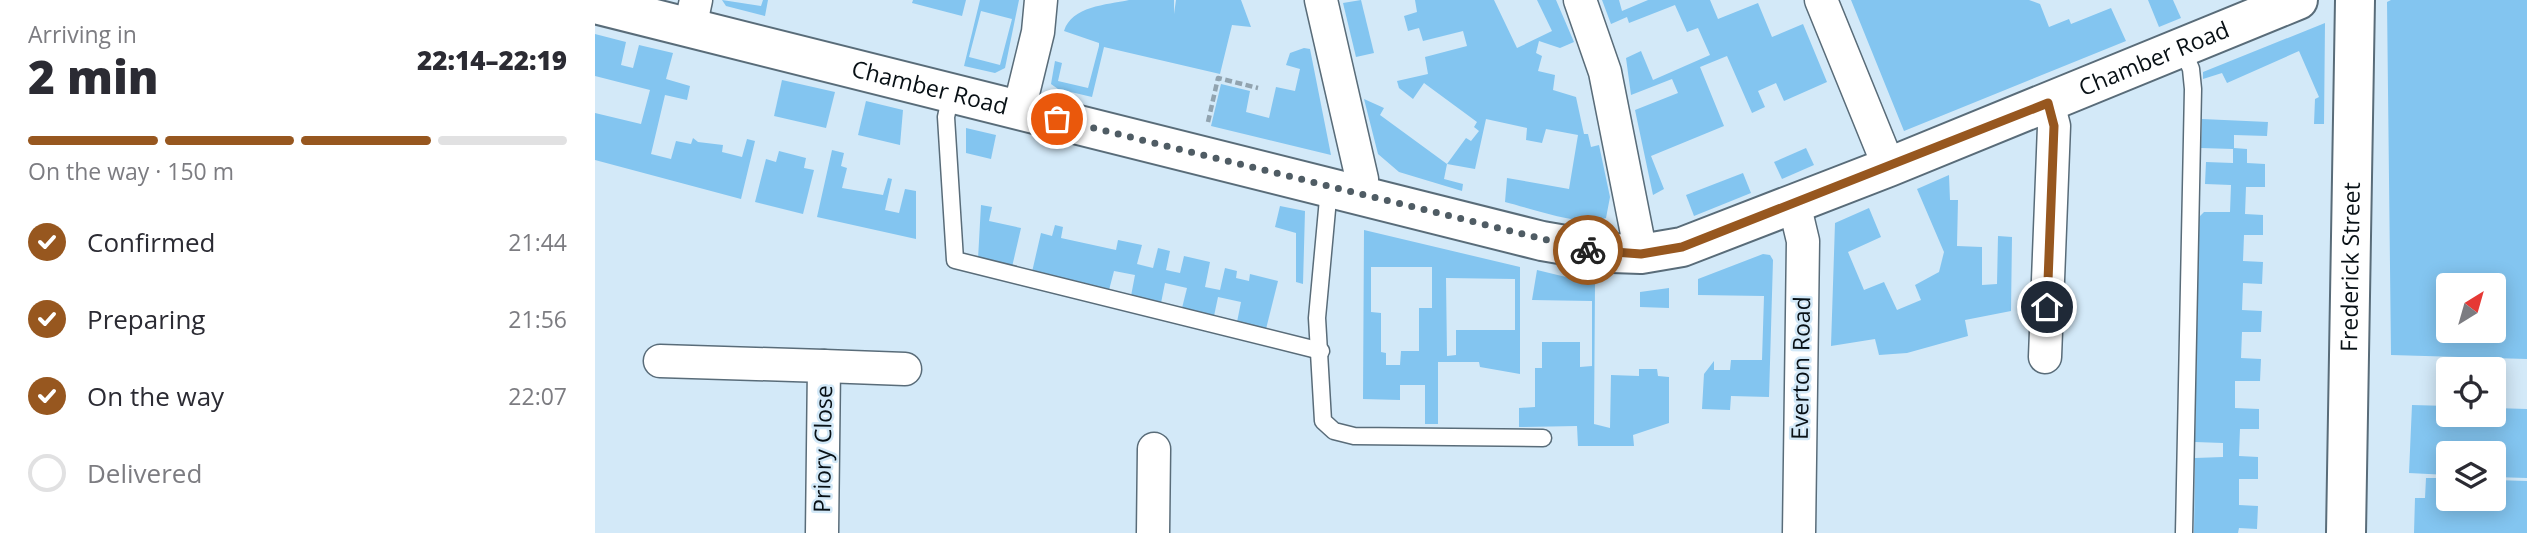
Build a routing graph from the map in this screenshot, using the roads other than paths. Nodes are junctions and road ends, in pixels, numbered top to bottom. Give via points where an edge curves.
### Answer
1 (1041, 0) edge
2 (1321, 0) edge
3 (1580, 0) edge
4 (1821, 0) edge
5 (2298, 0) edge
6 (2355, 0) edge
7 (595, 4) edge
8 (693, 14) edge
9 (2182, 48) junction
10 (951, 94) junction
11 (2048, 103) junction
12 (1019, 110) junction
13 (1889, 167) junction
14 (1344, 192) junction
15 (1794, 203) junction
16 (1641, 254) junction
17 (1321, 351) junction
18 (2045, 357) dead end
19 (660, 361) dead end
20 (824, 366) junction
21 (905, 369) dead end
22 (1543, 438) dead end
23 (1154, 449) dead end
24 (822, 533) edge
25 (1153, 533) edge
26 (1799, 533) edge
27 (2184, 533) edge
28 (2346, 533) edge

1 - 12 street
2 - 14 street via 1362,179
3 - 16 street via 1605,72
4 - 13 street
5 - 9 street, Chamber Road
6 - 28 street, Frederick Street
7 - 8 street, Chamber Road
8 - 10 street, Chamber Road
9 - 11 street, Chamber Road
9 - 27 lane via 2193,89
10 - 12 street, Chamber Road
10 - 17 lane via 946,117 955,260
11 - 13 street, Chamber Road
11 - 18 street via 2054,126
12 - 14 street, Chamber Road
13 - 15 street, Chamber Road
14 - 16 street, Chamber Road via 1542,241 1597,252
14 - 17 lane via 1317,318
15 - 16 street, Chamber Road via 1682,247
15 - 26 street, Everton Road via 1803,241
17 - 22 lane via 1323,421 1333,431 1354,436
19 - 20 street, Priory Close
20 - 21 street, Priory Close
20 - 24 street, Priory Close
23 - 25 street

